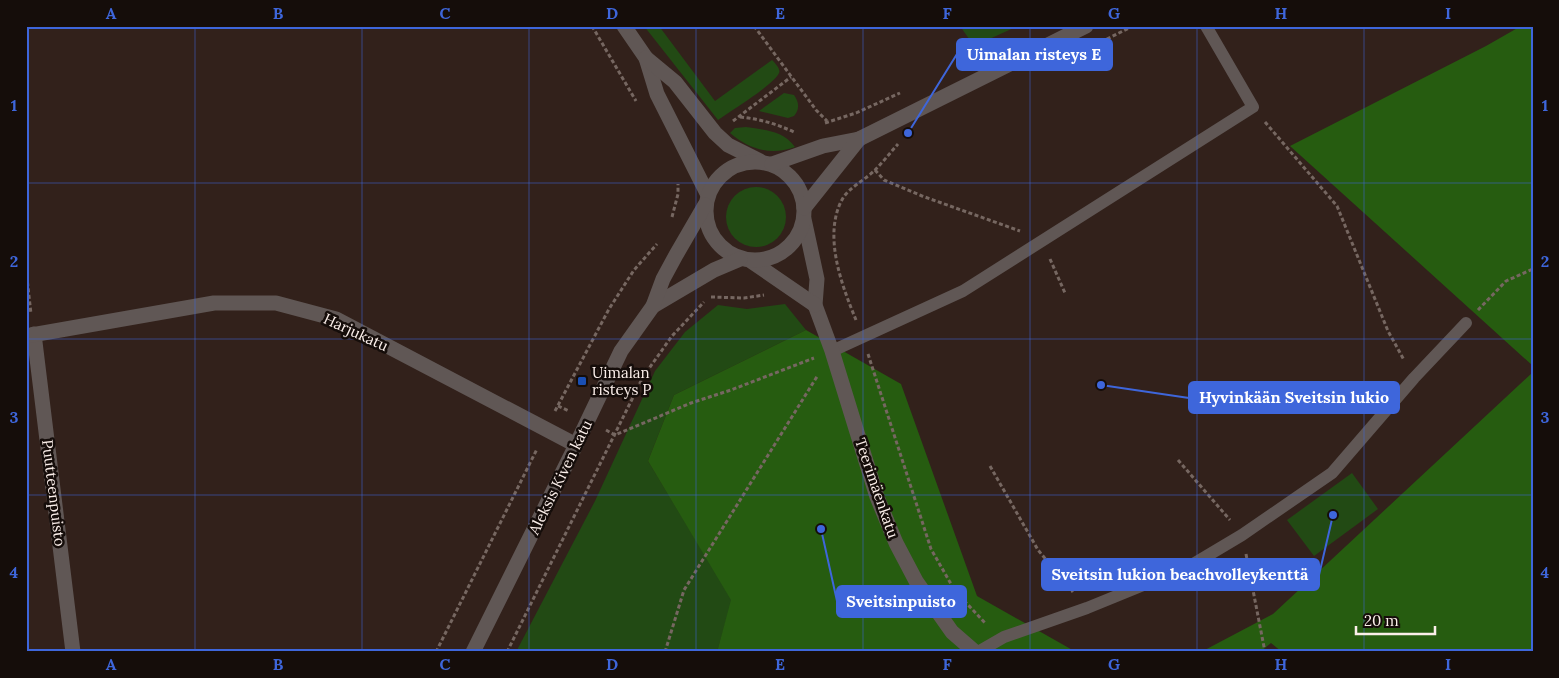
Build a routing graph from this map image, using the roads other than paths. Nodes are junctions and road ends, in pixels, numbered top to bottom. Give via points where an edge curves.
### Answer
1 (624, 26) edge
2 (1086, 26) edge
3 (1206, 26) edge
4 (646, 58) junction
5 (859, 139) junction
6 (766, 163) junction
7 (707, 200) junction
8 (804, 213) junction
9 (746, 260) junction
10 (653, 306) junction
11 (815, 306) junction
12 (1466, 323) road end
13 (30, 335) edge
14 (832, 351) junction
15 (576, 445) junction
16 (73, 652) edge
17 (473, 652) edge
18 (977, 652) edge

1 - 4 street
2 - 5 street
3 - 14 lane via 1252,107 963,291
4 - 6 street via 675,82 728,145
4 - 7 street via 657,94
5 - 6 street
5 - 8 street
6 - 7 street via 744,163 728,169 716,180
6 - 8 street via 784,171 794,181 802,194
7 - 9 street via 706,219 713,238 728,253
7 - 10 street, Aleksis Kiven katu via 676,255
8 - 9 street via 800,233 780,254 766,260
8 - 11 street, Teerimäenkatu via 817,279
9 - 10 street, Aleksis Kiven katu via 714,270
9 - 11 street
10 - 15 street, Aleksis Kiven katu via 622,351
11 - 14 street, Teerimäenkatu
12 - 18 lane via 1332,473 1242,535 1190,566 1004,637
13 - 15 street, Harjukatu via 214,303 276,303 336,319
13 - 16 street, Puutteenpuisto
14 - 18 street, Teerimäenkatu via 877,497 896,543 916,581 952,632
15 - 17 street, Aleksis Kiven katu

